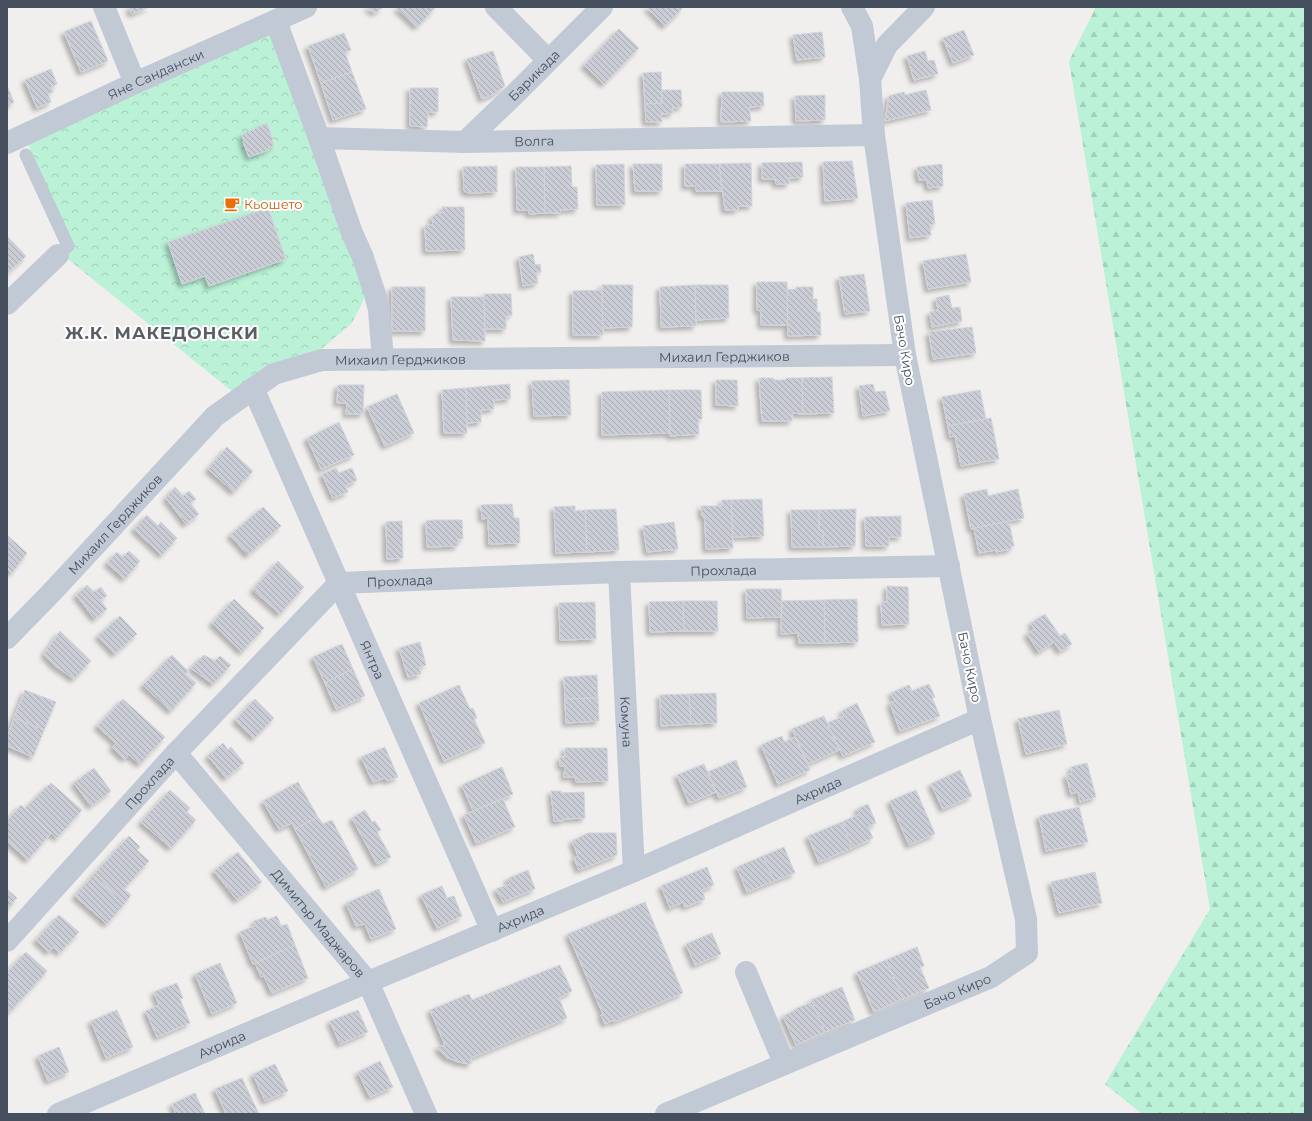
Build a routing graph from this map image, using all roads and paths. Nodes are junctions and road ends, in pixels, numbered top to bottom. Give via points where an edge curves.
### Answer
1 (104, 7) edge
2 (306, 7) edge
3 (496, 7) edge
4 (602, 7) edge
5 (852, 7) edge
6 (924, 7) edge
7 (276, 21) junction
8 (548, 60) junction
9 (870, 79) junction
10 (135, 83) junction
11 (874, 135) junction
12 (319, 138) junction
13 (464, 142) junction
14 (7, 143) edge
15 (26, 155) dead end
16 (58, 255) joint
17 (7, 304) edge
18 (905, 355) junction
19 (382, 360) junction
20 (253, 388) junction
21 (949, 566) junction
22 (619, 572) junction
23 (339, 584) junction
24 (7, 638) edge
25 (980, 719) junction
26 (176, 753) junction
27 (634, 871) junction
28 (492, 931) junction
29 (7, 941) edge
30 (746, 972) dead end
31 (368, 982) junction
32 (784, 1063) junction
33 (58, 1114) edge
34 (426, 1114) edge
35 (666, 1114) edge

1 - 10 street
2 - 7 street, Яне Сандански
3 - 8 street
4 - 8 street, Барикада
5 - 9 street, Бачо Киро via 862,26
6 - 9 street via 887,45
7 - 10 street, Яне Сандански
7 - 12 street
8 - 13 street, Барикада
9 - 11 street, Бачо Киро
10 - 14 street, Яне Сандански
11 - 13 street, Волга
11 - 18 street, Бачо Киро
12 - 13 street, Волга
12 - 19 street via 375,294 379,310
15 - 16 lane via 68,246
16 - 17 street
18 - 19 street, Михаил Герджиков
18 - 21 street, Бачо Киро
19 - 20 street, Михаил Герджиков via 322,360 274,374
20 - 23 street, Янтра
20 - 24 street, Михаил Герджиков via 215,416
21 - 22 street, Прохлада
21 - 25 street, Бачо Киро
22 - 23 street, Прохлада
22 - 27 street, Комуна
23 - 26 street, Прохлада
23 - 28 street, Янтра
25 - 27 street, Ахрида
25 - 32 street, Бачо Киро via 1026,919 1027,953 991,977
26 - 29 street, Прохлада
26 - 31 street, Димитър Маджаров
27 - 28 street, Ахрида
28 - 31 street, Ахрида
30 - 32 street
31 - 33 street, Ахрида
31 - 34 street, Димитър Маджаров
32 - 35 street, Бачо Киро

